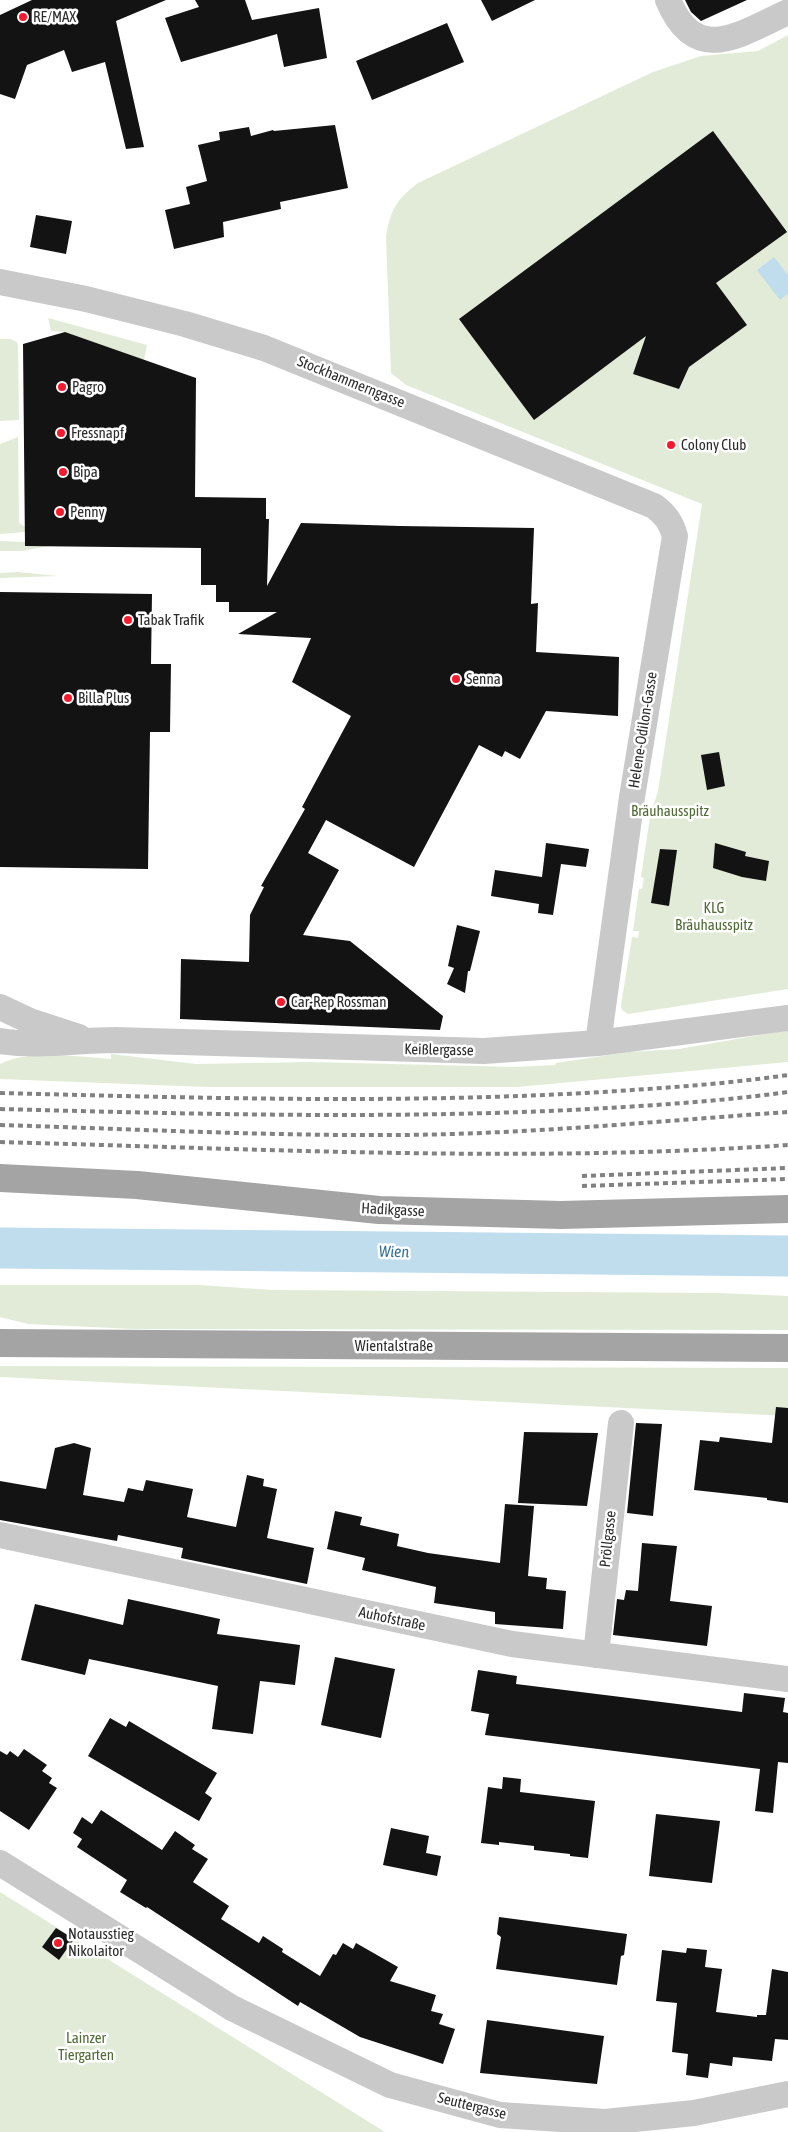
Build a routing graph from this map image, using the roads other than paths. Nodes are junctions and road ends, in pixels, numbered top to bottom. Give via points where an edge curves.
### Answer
1 (668, 0) edge
2 (788, 12) edge
3 (0, 282) edge
4 (675, 536) joint
5 (0, 1007) edge
6 (788, 1018) edge
7 (89, 1040) junction
8 (0, 1041) edge
9 (598, 1044) junction
10 (0, 1178) edge
11 (788, 1209) edge
12 (0, 1343) edge
13 (788, 1348) edge
14 (621, 1423) dead end
15 (0, 1535) edge
16 (596, 1655) junction
17 (788, 1679) edge
18 (0, 1863) edge
19 (788, 2094) edge

1 - 2 street via 686,29 708,40 721,40 744,32
3 - 4 street, Stockhammerngasse via 185,324 293,359 654,506 665,514
4 - 9 street, Helene-Odilon-Gasse via 632,797
5 - 7 street, Keißlergasse via 30,1021
6 - 9 street, Keißlergasse
7 - 8 street, Keißlergasse via 54,1044
7 - 9 street, Keißlergasse via 484,1051
10 - 11 main road, Hadikgasse via 136,1185 379,1210 561,1215
12 - 13 main road, Wientalstraße
14 - 16 street, Pröllgasse
15 - 16 street, Auhofstraße via 512,1644
16 - 17 street, Auhofstraße
18 - 19 street, Seuttergasse via 232,2008 390,2085 500,2116 614,2121 694,2112

